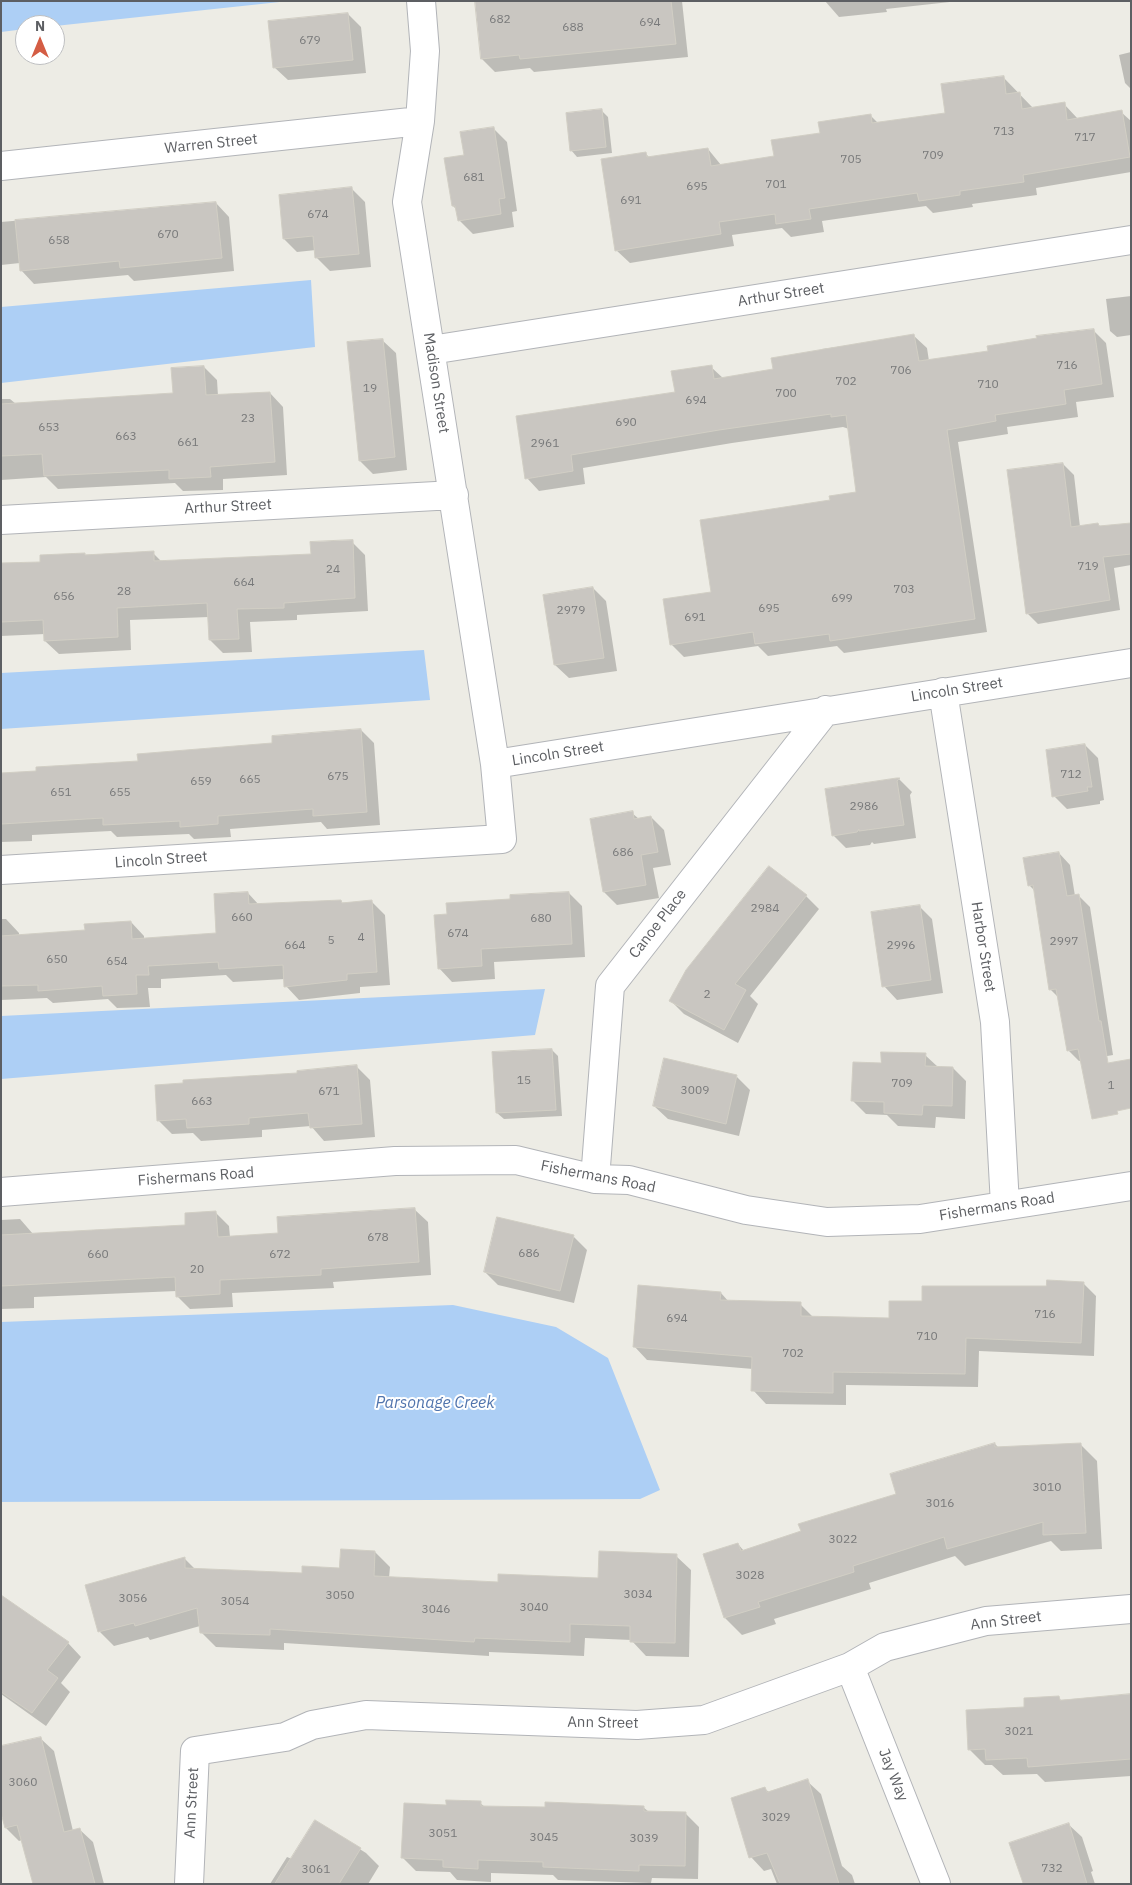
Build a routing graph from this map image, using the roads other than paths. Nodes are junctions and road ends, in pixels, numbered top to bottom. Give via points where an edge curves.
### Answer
1 (421, 1) edge
2 (420, 121) junction
3 (1, 166) edge
4 (1131, 240) edge
5 (431, 350) junction
6 (454, 495) junction
7 (1, 520) edge
8 (1131, 663) edge
9 (943, 692) junction
10 (826, 710) junction
11 (495, 764) junction
12 (1, 870) edge
13 (595, 1179) junction
14 (1131, 1186) edge
15 (1, 1192) edge
16 (1005, 1205) junction
17 (1131, 1609) edge
18 (850, 1666) junction
19 (189, 1884) edge
20 (936, 1884) edge

1 - 2 street, Madison Street via 425,51
2 - 3 street, Warren Street
2 - 5 street, Madison Street via 408,202
4 - 5 street, Arthur Street
5 - 6 street, Madison Street
6 - 7 street, Arthur Street
6 - 11 street, Madison Street
8 - 9 street, Lincoln Street
9 - 10 street, Lincoln Street
9 - 16 street, Harbor Street via 995,1022
10 - 11 street, Lincoln Street
10 - 13 street, Canoe Place via 610,986
11 - 12 street, Lincoln Street via 502,839
13 - 15 street, Fishermans Road via 516,1160 395,1161
13 - 16 street, Fishermans Road via 629,1180 746,1210 827,1222 920,1219
14 - 16 street, Fishermans Road
17 - 18 street, Ann Street via 986,1621 885,1647
18 - 19 street, Ann Street via 704,1720 637,1725 366,1715 312,1725 285,1737 195,1751
18 - 20 street, Jay Way

